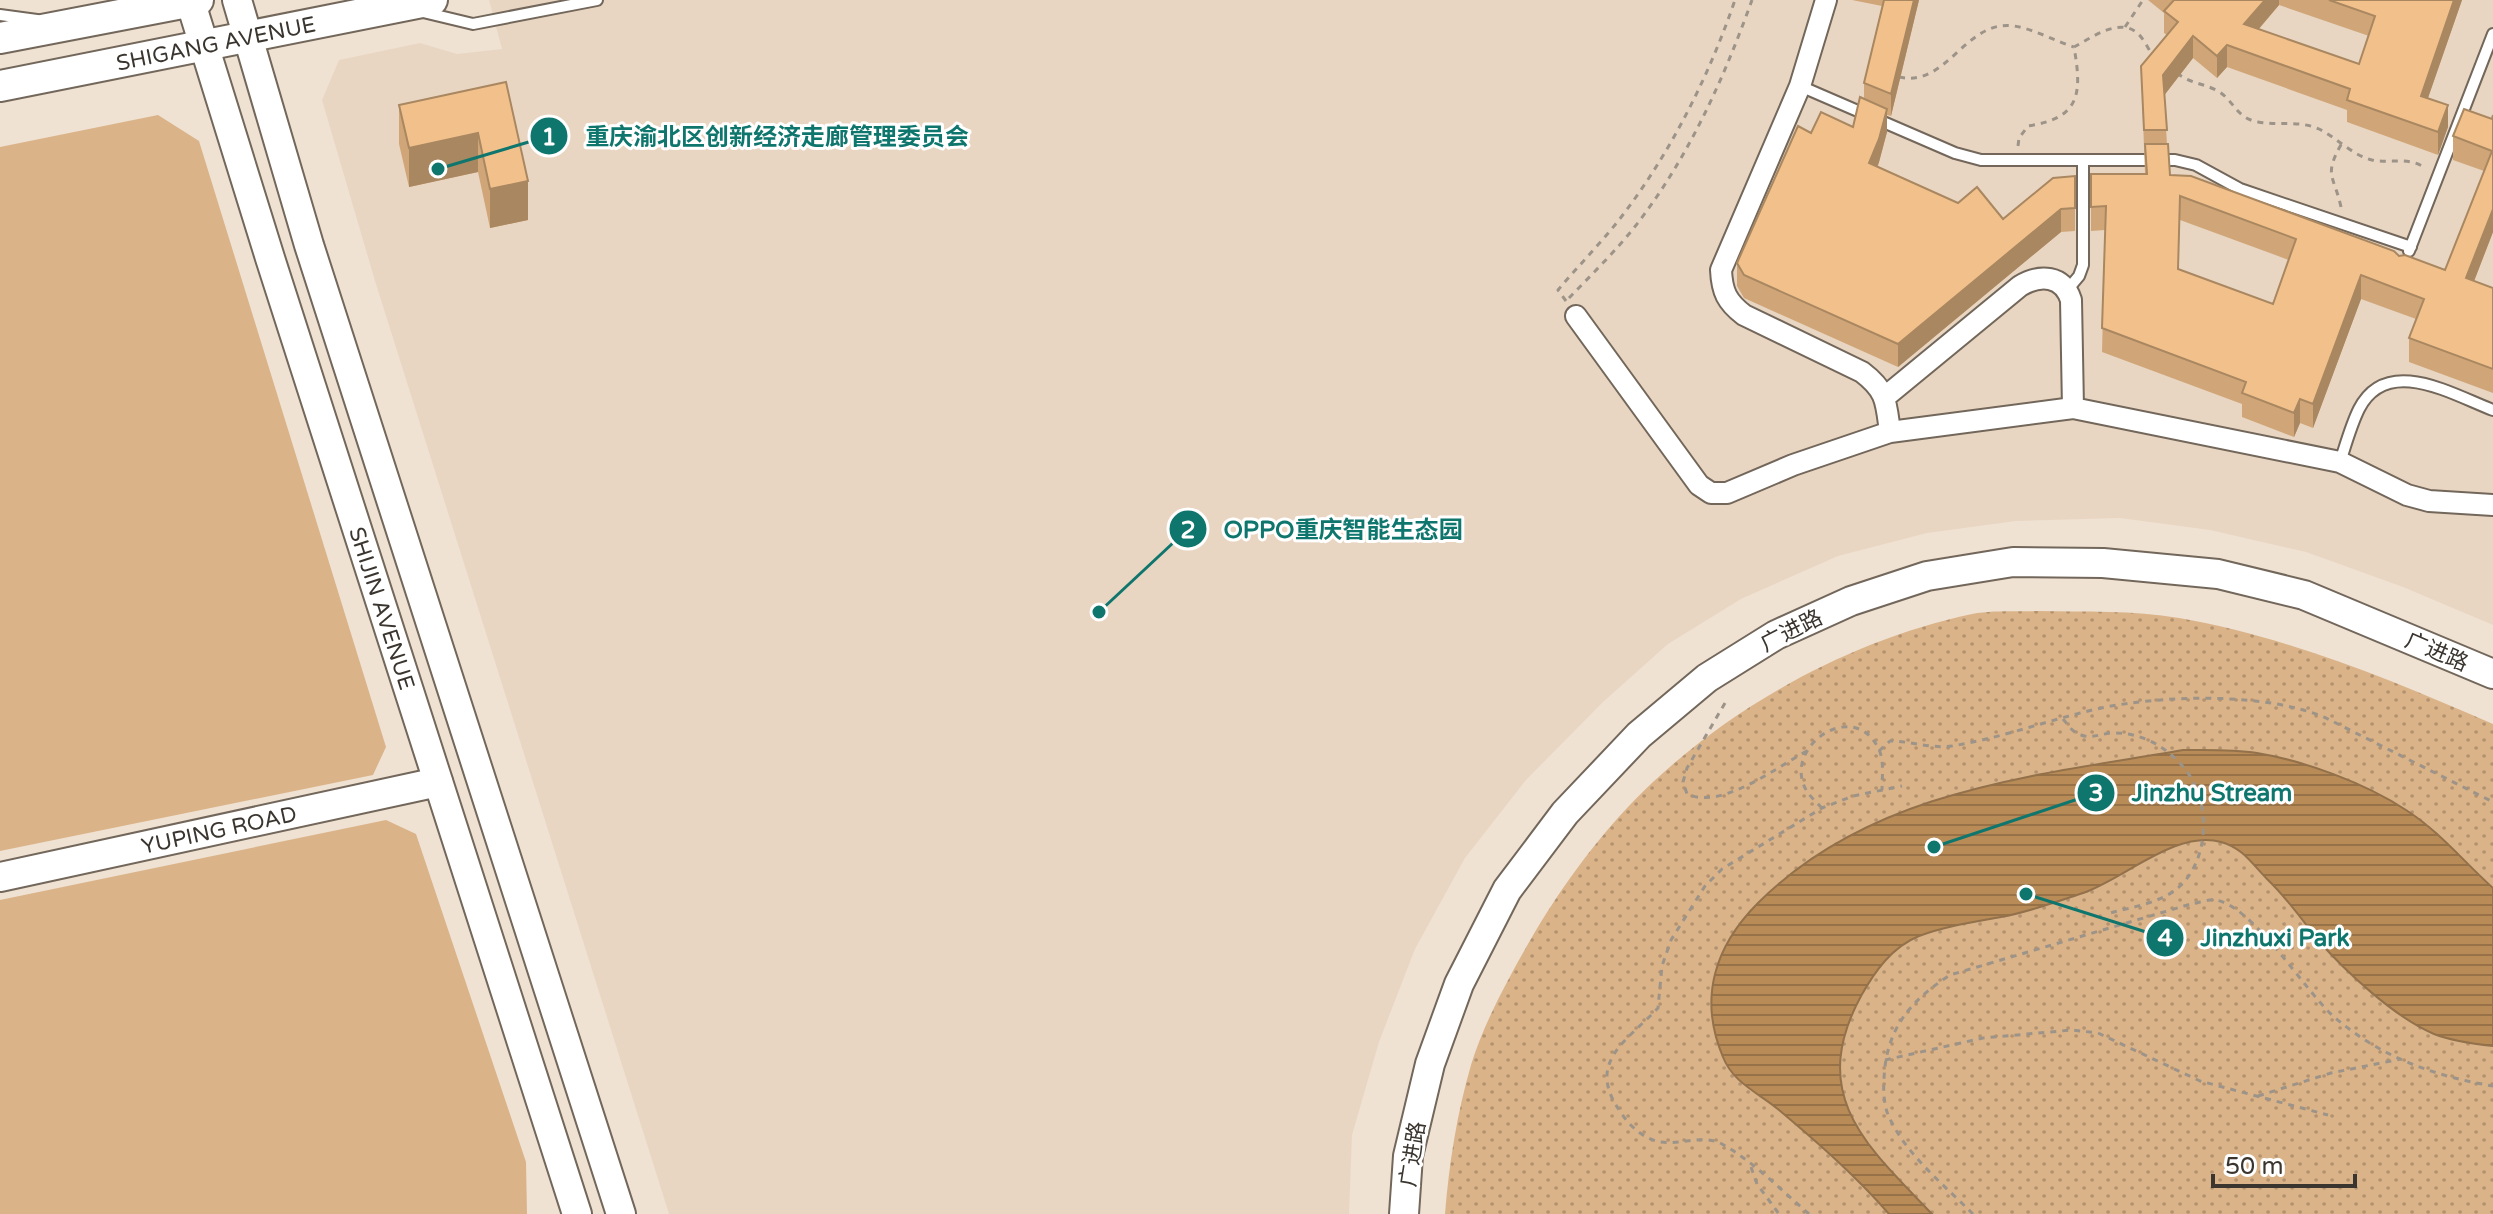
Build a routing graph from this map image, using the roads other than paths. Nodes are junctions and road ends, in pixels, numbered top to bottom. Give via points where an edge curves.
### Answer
1 (237, 0) edge
2 (432, 0) edge
3 (597, 0) edge
4 (1826, 0) edge
5 (193, 1) edge
6 (397, 7) junction
7 (0, 15) edge
8 (70, 25) junction
9 (2493, 34) edge
10 (248, 37) junction
11 (0, 38) edge
12 (204, 45) junction
13 (2490, 51) edge
14 (0, 86) edge
15 (1800, 86) junction
16 (2083, 161) junction
17 (309, 245) junction
18 (2411, 247) junction
19 (270, 258) junction
20 (2406, 260) edge
21 (2068, 289) junction
22 (1576, 316) dead end
23 (1885, 397) junction
24 (2073, 408) junction
25 (2493, 410) edge
26 (1890, 432) junction
27 (2340, 462) junction
28 (2493, 505) edge
29 (2493, 674) edge
30 (438, 782) junction
31 (0, 877) edge
32 (577, 1214) edge
33 (621, 1214) edge
34 (1404, 1214) edge

1 - 10 main road, SHIJIN AVENUE
2 - 6 main road, SHIGANG AVENUE
3 - 6 lane via 473,24
4 - 15 street
5 - 8 main road, SHIGANG AVENUE
5 - 12 main road, SHIJIN AVENUE
6 - 10 main road, SHIGANG AVENUE
7 - 8 lane
8 - 11 main road, SHIGANG AVENUE
9 - 13 lane
10 - 12 main road, SHIGANG AVENUE
10 - 17 main road, SHIJIN AVENUE
12 - 14 main road, SHIGANG AVENUE
12 - 19 main road, SHIJIN AVENUE
13 - 18 lane
15 - 16 lane via 1981,160
15 - 23 street via 1721,270 1722,290 1744,315 1862,372
16 - 18 lane via 2175,160 2196,165 2240,189
16 - 21 lane via 2083,265
17 - 19 main road via 285,237 273,246
17 - 33 main road, SHIJIN AVENUE
18 - 20 lane
19 - 30 main road, SHIJIN AVENUE
21 - 23 street via 2060,281 2031,279
21 - 24 street
22 - 26 street via 1699,485 1711,493 1727,493
23 - 26 street
24 - 26 street
24 - 27 street
25 - 27 lane via 2409,379 2396,380 2360,407
27 - 28 street via 2407,495
29 - 34 main road, 广进路 via 2304,595 2218,574 2103,563 2013,562 1927,576 1851,601 1776,635 1707,678 1639,735 1565,813 1507,890 1459,984 1430,1064 1408,1156
30 - 31 main road, YUPING ROAD
30 - 32 main road, SHIJIN AVENUE

